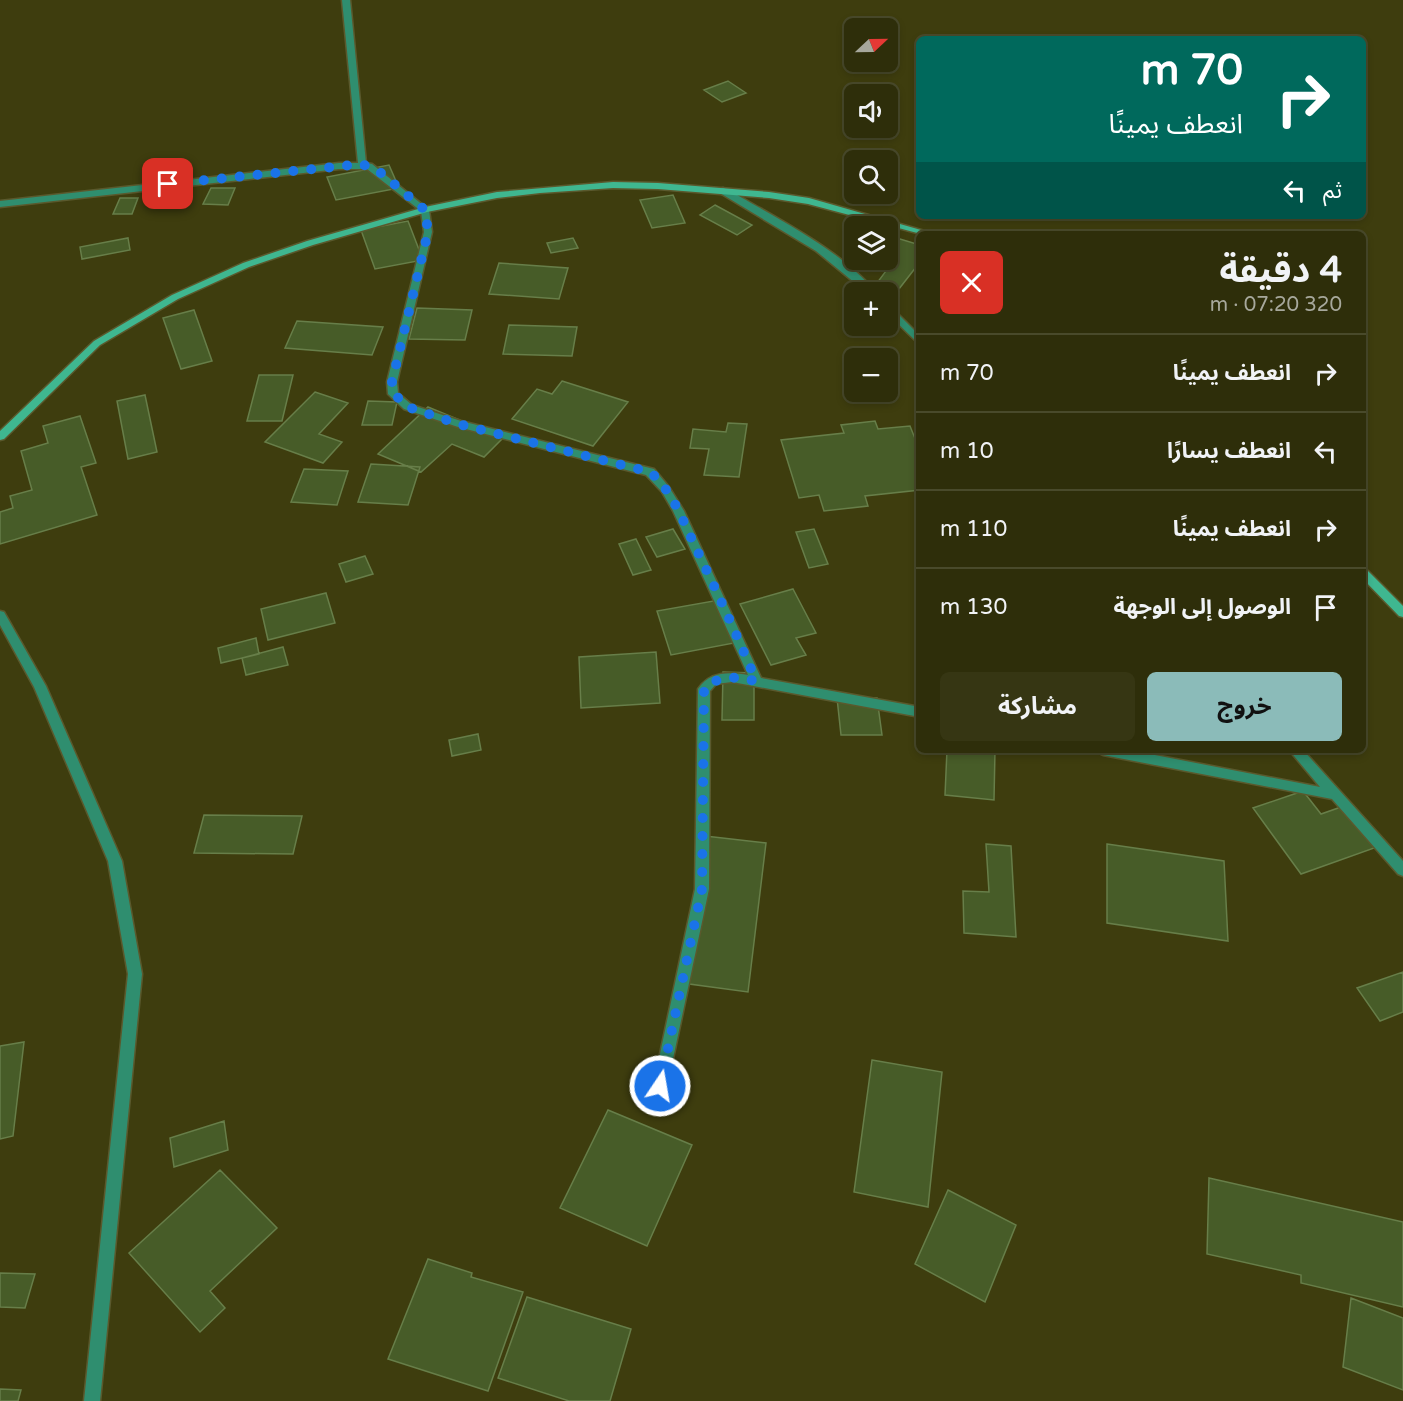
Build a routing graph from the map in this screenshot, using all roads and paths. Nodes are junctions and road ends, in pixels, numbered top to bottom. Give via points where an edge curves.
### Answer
1 (346, 0) edge
2 (362, 164) junction
3 (723, 191) junction
4 (0, 204) edge
5 (425, 210) junction
6 (920, 231) edge
7 (861, 282) edge
8 (898, 319) edge
9 (916, 338) edge
10 (0, 437) edge
11 (1366, 576) edge
12 (1403, 613) edge
13 (0, 615) edge
14 (756, 681) junction
15 (916, 711) edge
16 (1119, 753) edge
17 (1298, 753) edge
18 (1336, 795) junction
19 (1403, 870) edge
20 (660, 1086) dead end
21 (92, 1401) edge

1 - 2 street
2 - 4 street
2 - 5 street via 381,173
3 - 5 main road via 603,185 497,195
3 - 6 main road via 809,201
3 - 7 street via 796,233
5 - 10 main road via 256,261 175,297 97,343
5 - 14 street via 428,232 392,382 393,393 408,407 458,424 650,472 679,513
8 - 9 street
11 - 12 main road
13 - 21 street via 40,686 115,861 135,974
14 - 15 street
14 - 20 street via 732,677 713,680 704,689 702,889
16 - 18 street
17 - 18 street
18 - 19 street

